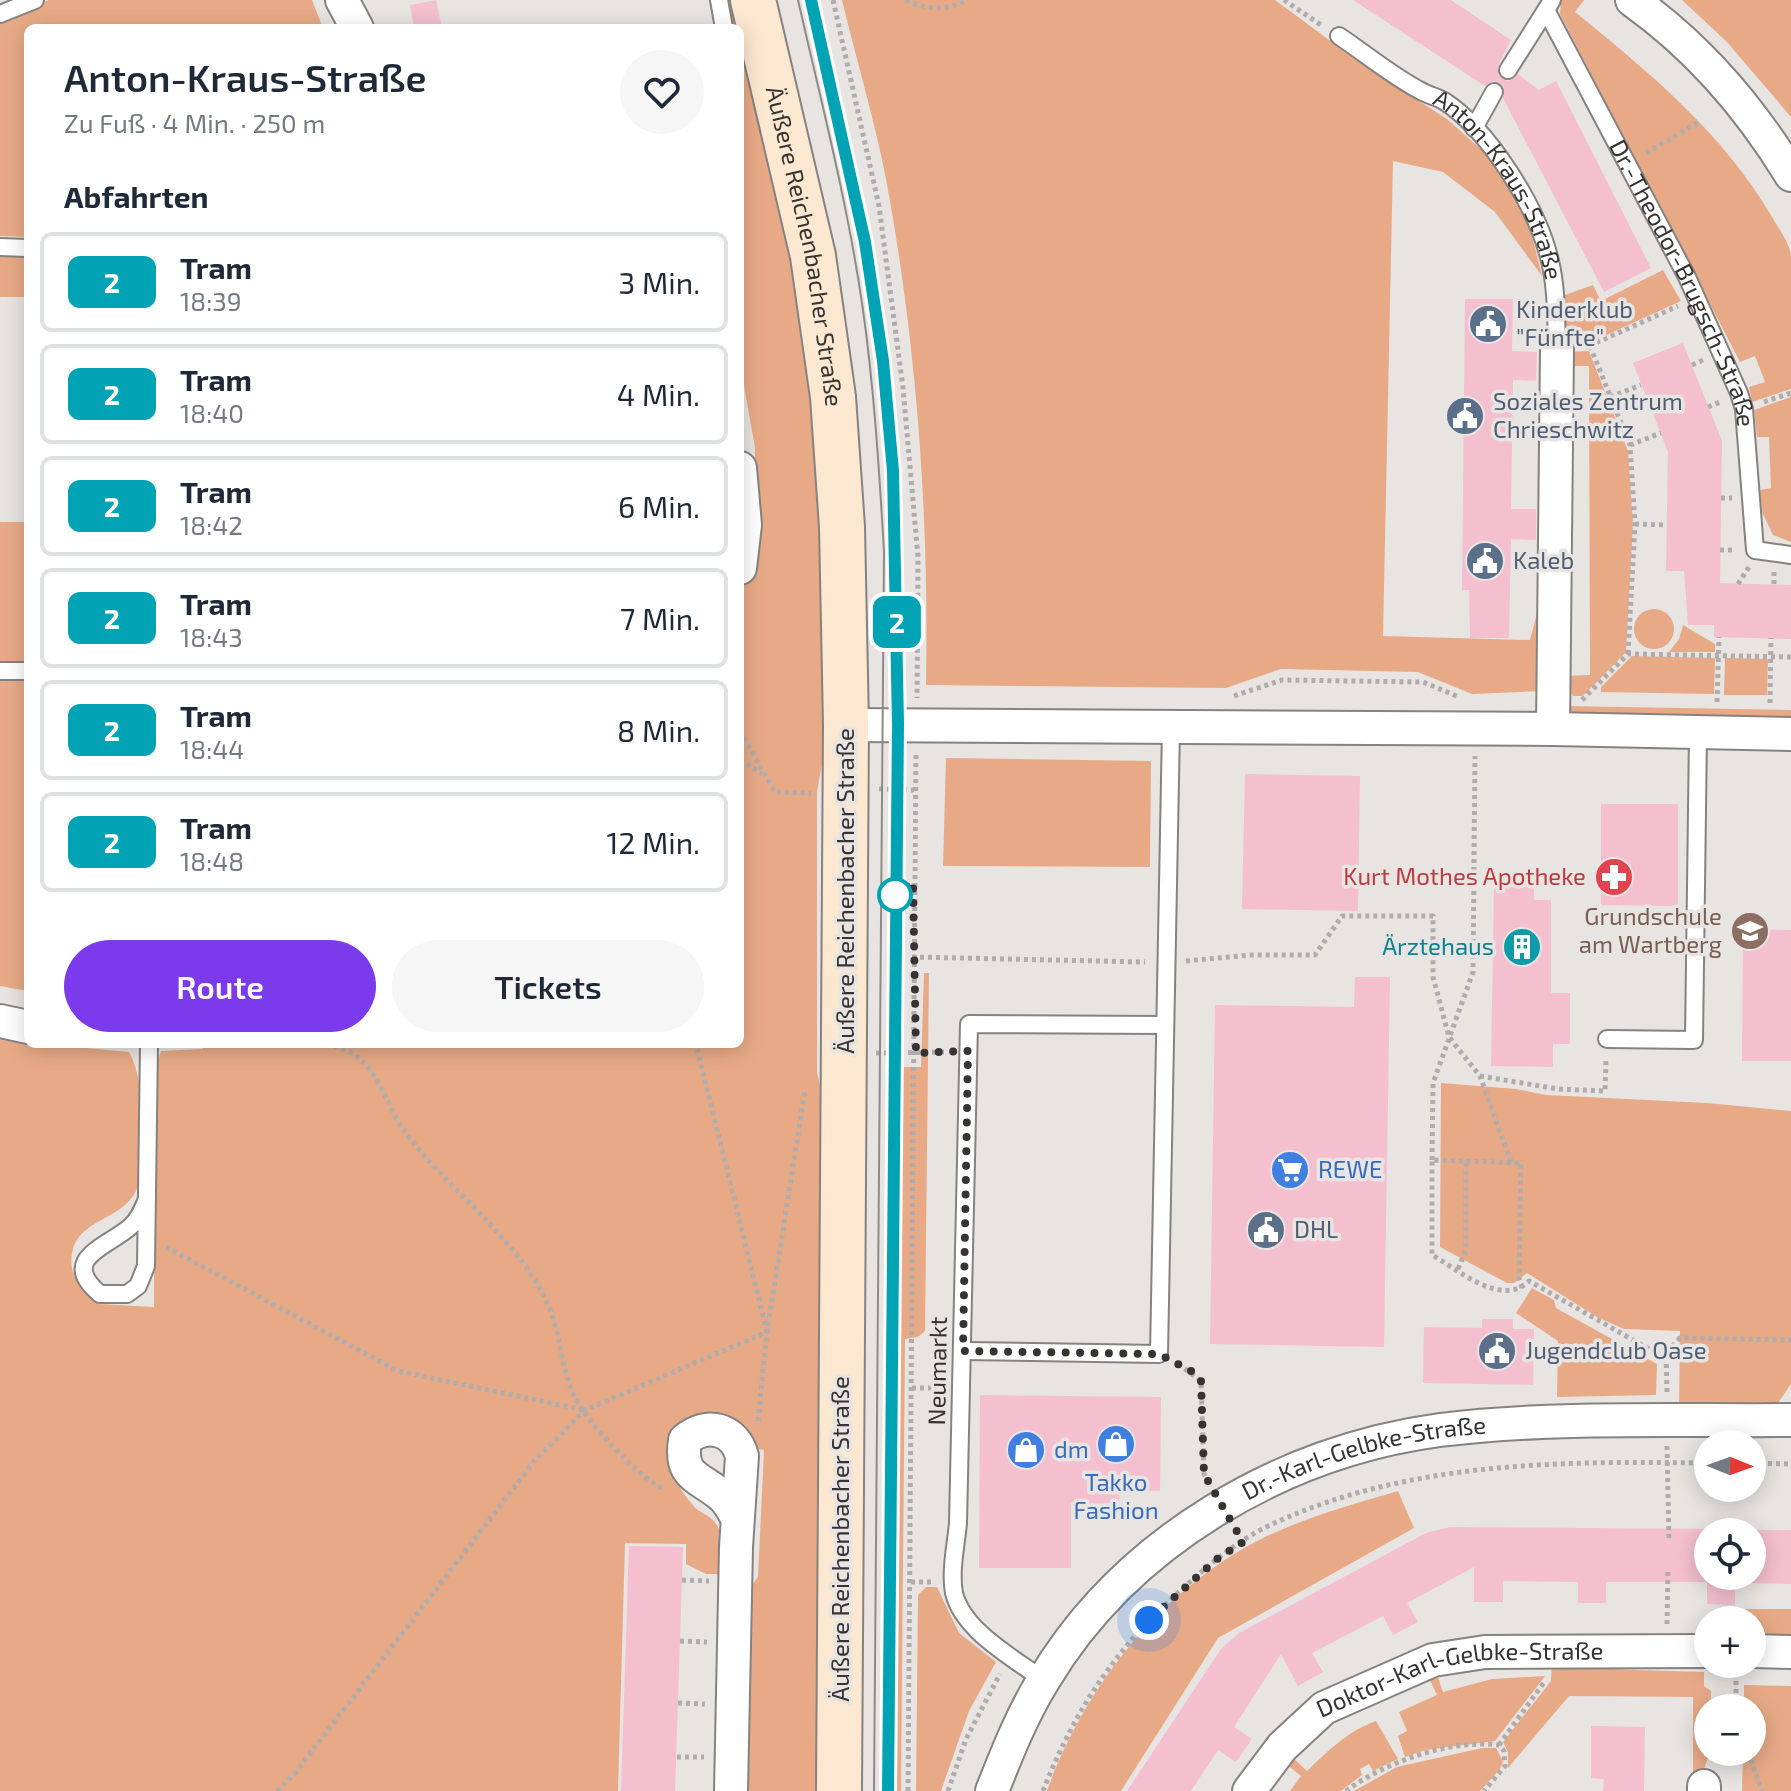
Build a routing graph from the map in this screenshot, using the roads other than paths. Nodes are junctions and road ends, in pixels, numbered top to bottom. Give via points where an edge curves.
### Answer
1 (35, 0) edge
2 (342, 0) edge
3 (719, 0) edge
4 (753, 0) edge
5 (1632, 0) edge
6 (1549, 5) edge
7 (0, 14) edge
8 (355, 24) edge
9 (723, 24) edge
10 (1339, 36) road end
11 (1508, 70) dead end
12 (1494, 92) dead end
13 (1474, 128) junction
14 (1791, 175) edge
15 (0, 247) edge
16 (24, 248) edge
17 (1557, 349) joint
18 (744, 514) edge
19 (744, 534) edge
20 (1791, 555) edge
21 (0, 671) edge
22 (24, 671) edge
23 (1562, 710) junction
24 (1700, 718) junction
25 (846, 725) junction
26 (1171, 728) junction
27 (1791, 734) edge
28 (0, 1021) edge
29 (1165, 1025) junction
30 (24, 1026) edge
31 (1607, 1039) road end
32 (149, 1048) edge
33 (147, 1199) junction
34 (963, 1351) junction
35 (1791, 1420) edge
36 (737, 1518) dead end
37 (1694, 1651) edge
38 (1766, 1651) edge
39 (1791, 1652) edge
40 (1043, 1680) junction
41 (731, 1791) edge
42 (839, 1791) edge
43 (992, 1791) edge
44 (1249, 1791) edge

1 - 7 lane
2 - 8 street
3 - 9 lane
4 - 25 street, Äußere Reichenbacher Straße via 813,256 833,397
5 - 14 street via 1701,55 1748,110
6 - 11 lane
6 - 20 lane, Dr.-Theodor-Brugsch-Straße via 1697,298 1744,409 1755,550
10 - 13 lane, Anton-Kraus-Straße via 1444,101
12 - 13 lane
13 - 17 lane, Anton-Kraus-Straße via 1529,206 1549,256
15 - 16 lane
17 - 23 street, Anton-Kraus-Straße
18 - 19 street
21 - 22 lane
23 - 24 street
23 - 26 street
24 - 27 street
24 - 31 lane via 1694,1040
25 - 26 street via 916,709
25 - 42 street, Äußere Reichenbacher Straße
26 - 29 lane
28 - 30 street
29 - 34 lane, Neumarkt via 969,1024
29 - 34 lane via 1159,1354
32 - 33 lane
33 - 33 lane via 146,1266 138,1286 114,1296 100,1294 85,1274 93,1250 132,1225
34 - 40 lane, Neumarkt via 955,1597 976,1628
35 - 40 street, Dr.-Karl-Gelbke-Straße via 1551,1422 1439,1430 1338,1452 1220,1506 1124,1579
36 - 41 street
37 - 44 street, Doktor-Karl-Gelbke-Straße via 1485,1652 1433,1660 1324,1708 1282,1747
38 - 39 street
40 - 43 street, Dr.-Karl-Gelbke-Straße

